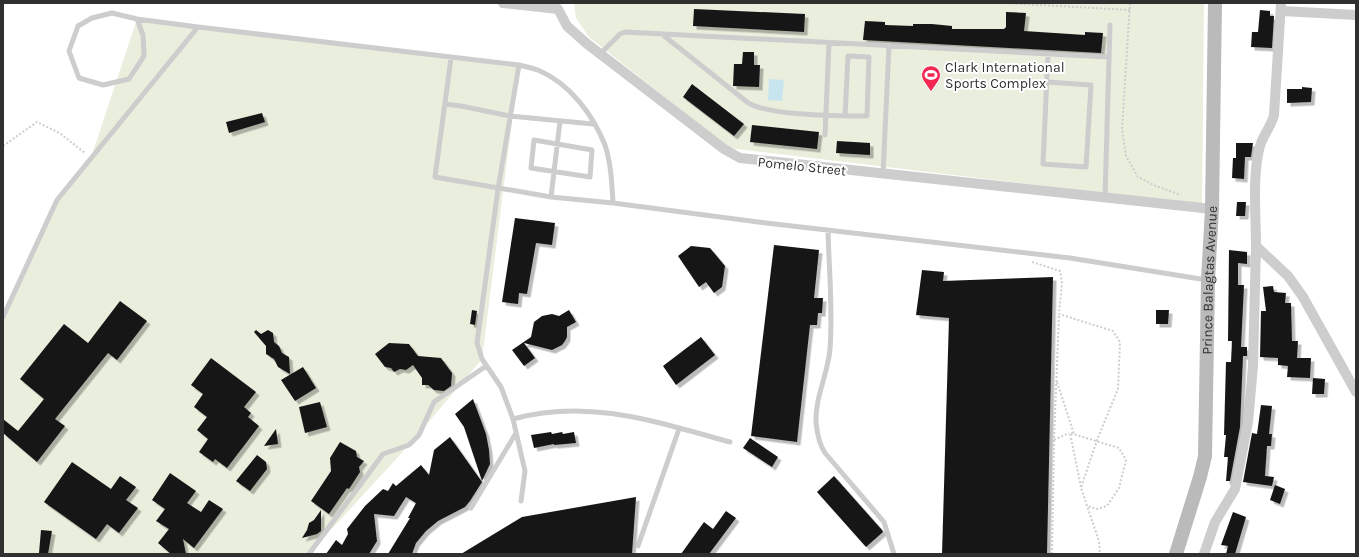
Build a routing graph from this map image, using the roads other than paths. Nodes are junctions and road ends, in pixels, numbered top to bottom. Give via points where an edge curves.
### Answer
1 (503, 3) edge
2 (1215, 3) edge
3 (558, 6) edge
4 (1282, 7) edge
5 (1356, 15) edge
6 (137, 19) junction
7 (1110, 25) dead end
8 (198, 27) junction
9 (664, 35) junction
10 (829, 43) junction
11 (889, 45) junction
12 (601, 54) junction
13 (1048, 54) junction
14 (1109, 57) junction
15 (452, 58) junction
16 (519, 66) junction
17 (1046, 82) junction
18 (446, 104) junction
19 (825, 115) junction
20 (510, 116) junction
21 (845, 116) junction
22 (560, 121) junction
23 (593, 124) junction
24 (825, 134) dead end
25 (557, 143) junction
26 (554, 170) junction
27 (883, 174) junction
28 (498, 189) junction
29 (551, 197) junction
30 (1105, 197) junction
31 (613, 202) junction
32 (1212, 209) junction
33 (828, 230) junction
34 (1256, 246) junction
35 (1208, 280) junction
36 (3, 317) edge
37 (486, 366) junction
38 (1356, 392) edge
39 (512, 419) junction
40 (679, 429) junction
41 (516, 432) junction
42 (730, 442) dead end
43 (521, 501) dead end
44 (470, 508) dead end
45 (638, 546) dead end
46 (309, 554) edge
47 (894, 554) edge
48 (1176, 554) edge
49 (1204, 554) edge

1 - 3 street, Pomelo Street
2 - 32 main road, Prince Balagtas Avenue
3 - 12 street, Pomelo Street via 567,26
4 - 5 street
4 - 34 street via 1274,115 1260,146 1258,161
6 - 6 lane via 112,13 92,18 78,26 69,51 79,78 103,86 129,79 144,56 143,35
6 - 8 lane
7 - 14 lane
8 - 15 lane
8 - 36 lane via 57,200
9 - 10 lane
9 - 12 lane via 622,33
9 - 19 lane via 754,107
10 - 11 lane
10 - 19 lane
11 - 13 lane
11 - 27 lane
12 - 27 street, Pomelo Street via 724,149 740,158
13 - 14 lane
13 - 17 lane
14 - 30 lane
15 - 16 lane
15 - 18 lane
16 - 20 lane
16 - 23 lane via 540,71 564,85 581,103
17 - 17 lane via 1043,164 1086,167 1091,85
18 - 20 lane
18 - 28 lane via 435,177
19 - 21 lane
19 - 24 lane
20 - 22 lane
20 - 28 lane
21 - 21 lane via 848,56 869,58 867,116
22 - 23 lane
22 - 25 lane
23 - 31 lane via 605,145
25 - 26 lane
25 - 26 lane via 534,140 531,168
25 - 26 lane via 592,150 590,177
26 - 29 lane
27 - 30 street, Pomelo Street
28 - 29 lane
28 - 37 lane via 477,343
29 - 31 lane
30 - 32 street, Pomelo Street
31 - 33 lane
32 - 35 main road, Prince Balagtas Avenue
33 - 35 lane via 1070,258
33 - 47 lane via 831,321 828,364 816,422 818,441 826,454 884,522
34 - 38 street via 1288,276 1303,297
34 - 49 street via 1253,366 1248,422 1235,489 1215,522
35 - 48 main road, Prince Balagtas Avenue via 1205,456
37 - 39 lane via 501,387
37 - 46 lane via 434,402 419,435 409,445 383,454
39 - 40 lane via 543,413 600,412 633,416
39 - 41 lane
40 - 42 lane
40 - 45 lane
41 - 43 lane via 525,471
41 - 44 lane

